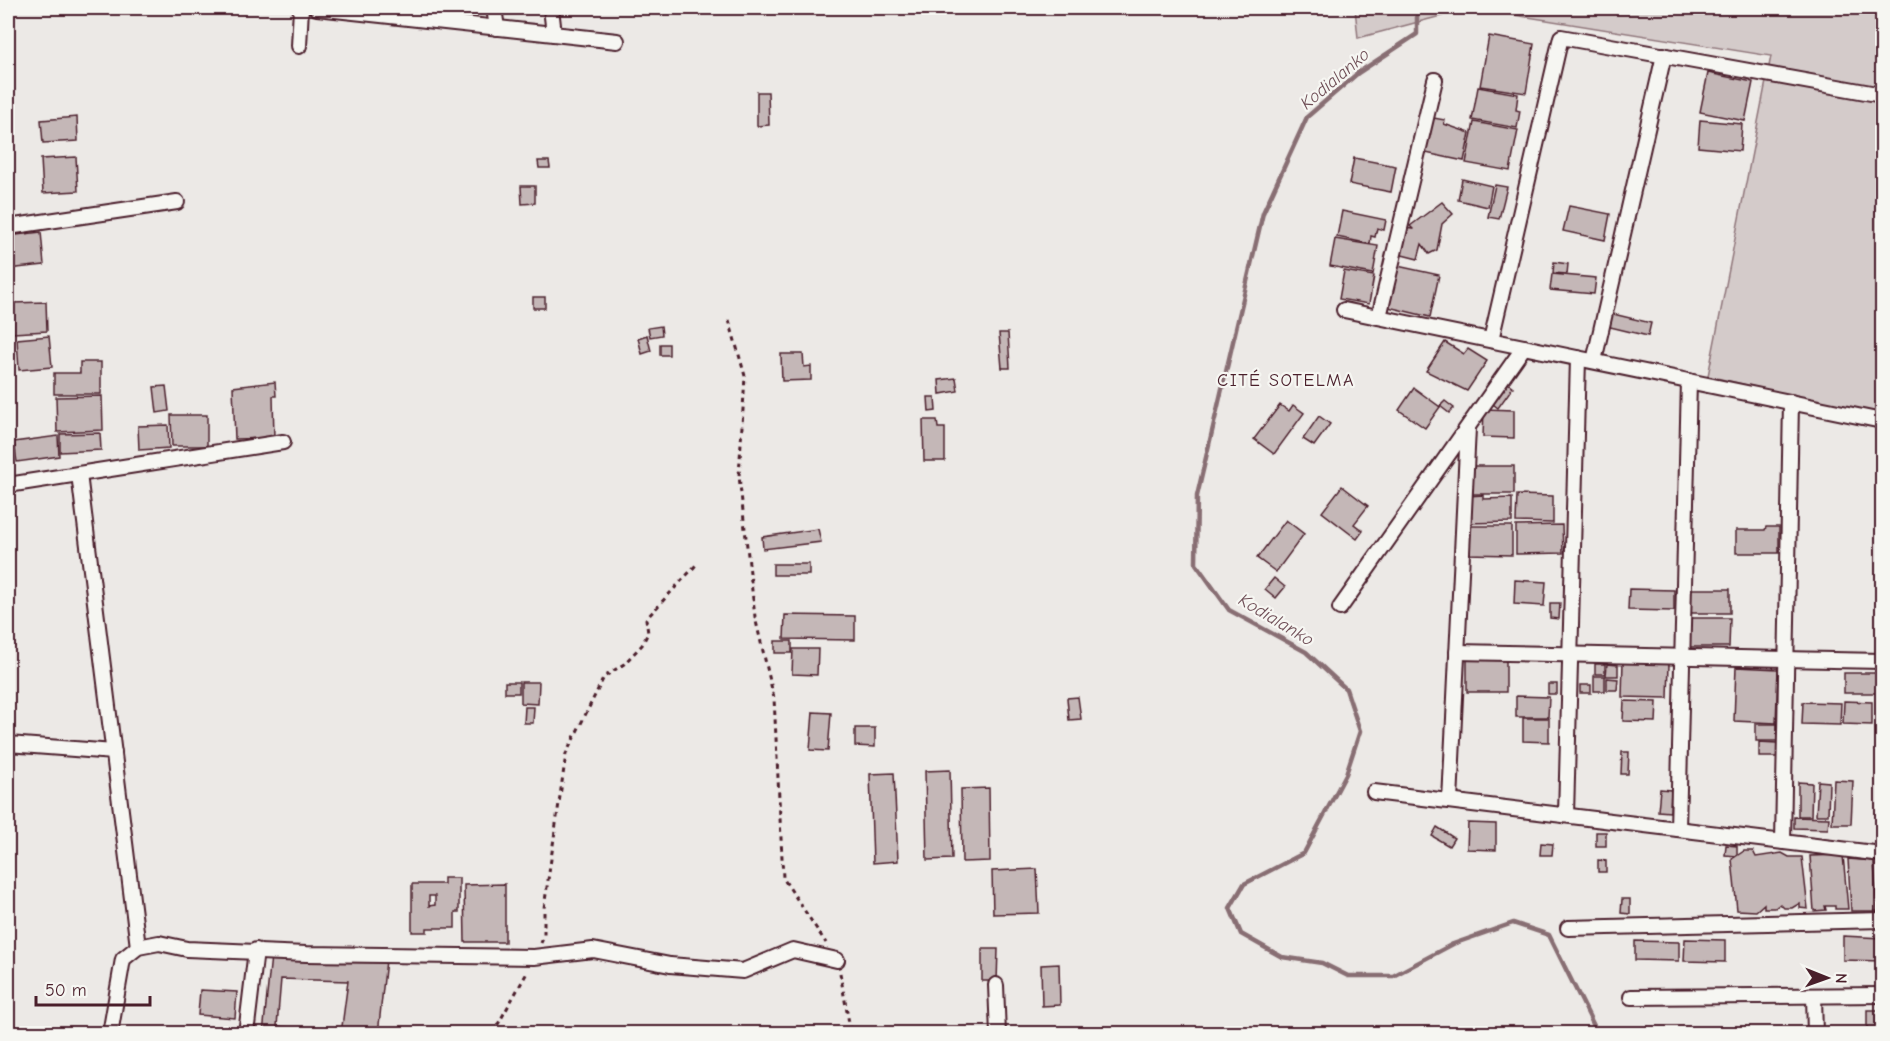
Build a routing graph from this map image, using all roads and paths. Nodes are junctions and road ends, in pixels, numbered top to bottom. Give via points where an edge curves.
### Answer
1 (302, 8) edge
2 (317, 8) edge
3 (494, 8) edge
4 (551, 8) edge
5 (497, 28) junction
6 (555, 34) junction
7 (617, 41) dead end
8 (299, 46) dead end
9 (1664, 55) junction
10 (1435, 80) dead end
11 (1882, 95) edge
12 (177, 202) dead end
13 (8, 227) edge
14 (1344, 310) dead end
15 (1379, 317) junction
16 (729, 321) dead end
17 (1491, 340) junction
18 (1524, 347) junction
19 (1578, 358) junction
20 (1594, 362) junction
21 (1689, 381) junction
22 (1791, 402) junction
23 (1882, 421) edge
24 (1468, 429) junction
25 (282, 442) dead end
26 (80, 474) junction
27 (8, 485) edge
28 (697, 564) dead end
29 (1340, 608) dead end
30 (1457, 652) junction
31 (1569, 654) junction
32 (1682, 657) junction
33 (1786, 659) junction
34 (1882, 660) edge
35 (8, 744) edge
36 (114, 752) junction
37 (1374, 792) dead end
38 (1450, 801) junction
39 (1566, 815) junction
40 (1678, 829) junction
41 (1783, 842) junction
42 (1882, 854) edge
43 (1882, 920) edge
44 (1568, 928) dead end
45 (138, 947) junction
46 (256, 950) junction
47 (534, 957) junction
48 (837, 960) junction
49 (996, 985) dead end
50 (1882, 995) edge
51 (1814, 996) junction
52 (1631, 997) dead end
53 (110, 1034) edge
54 (246, 1034) edge
55 (495, 1034) edge
56 (850, 1034) edge
57 (998, 1034) edge
58 (1815, 1034) edge

1 - 8 street
2 - 5 street
3 - 5 street
4 - 6 street
5 - 6 street
6 - 7 street
9 - 11 street
9 - 17 street via 1561,37
9 - 20 street
10 - 15 street
12 - 13 street
14 - 15 street
15 - 17 street
16 - 48 path via 745,376 739,476 755,617 774,698 783,878
17 - 18 street
18 - 19 street
18 - 24 street
19 - 20 street
19 - 31 street
20 - 21 street
21 - 22 street
21 - 32 street
22 - 23 street
22 - 33 street
24 - 29 street
24 - 30 street
25 - 26 street
26 - 27 street
26 - 36 street
28 - 47 path via 646,619 648,633 642,645 604,677 566,754 544,908 544,936
30 - 31 street
30 - 38 street
31 - 32 street
31 - 39 street
32 - 33 street
32 - 40 street
33 - 34 street
33 - 41 street
35 - 36 street
36 - 45 street
37 - 38 street
38 - 39 street
39 - 40 street
40 - 41 street
41 - 42 street
43 - 44 street
45 - 46 street via 159,943 187,949
45 - 53 street via 123,958
46 - 47 street
46 - 54 street
47 - 48 street via 593,950 670,965 743,970 793,950
47 - 55 path
48 - 56 path
49 - 57 street
50 - 51 street
51 - 52 street
51 - 58 street

